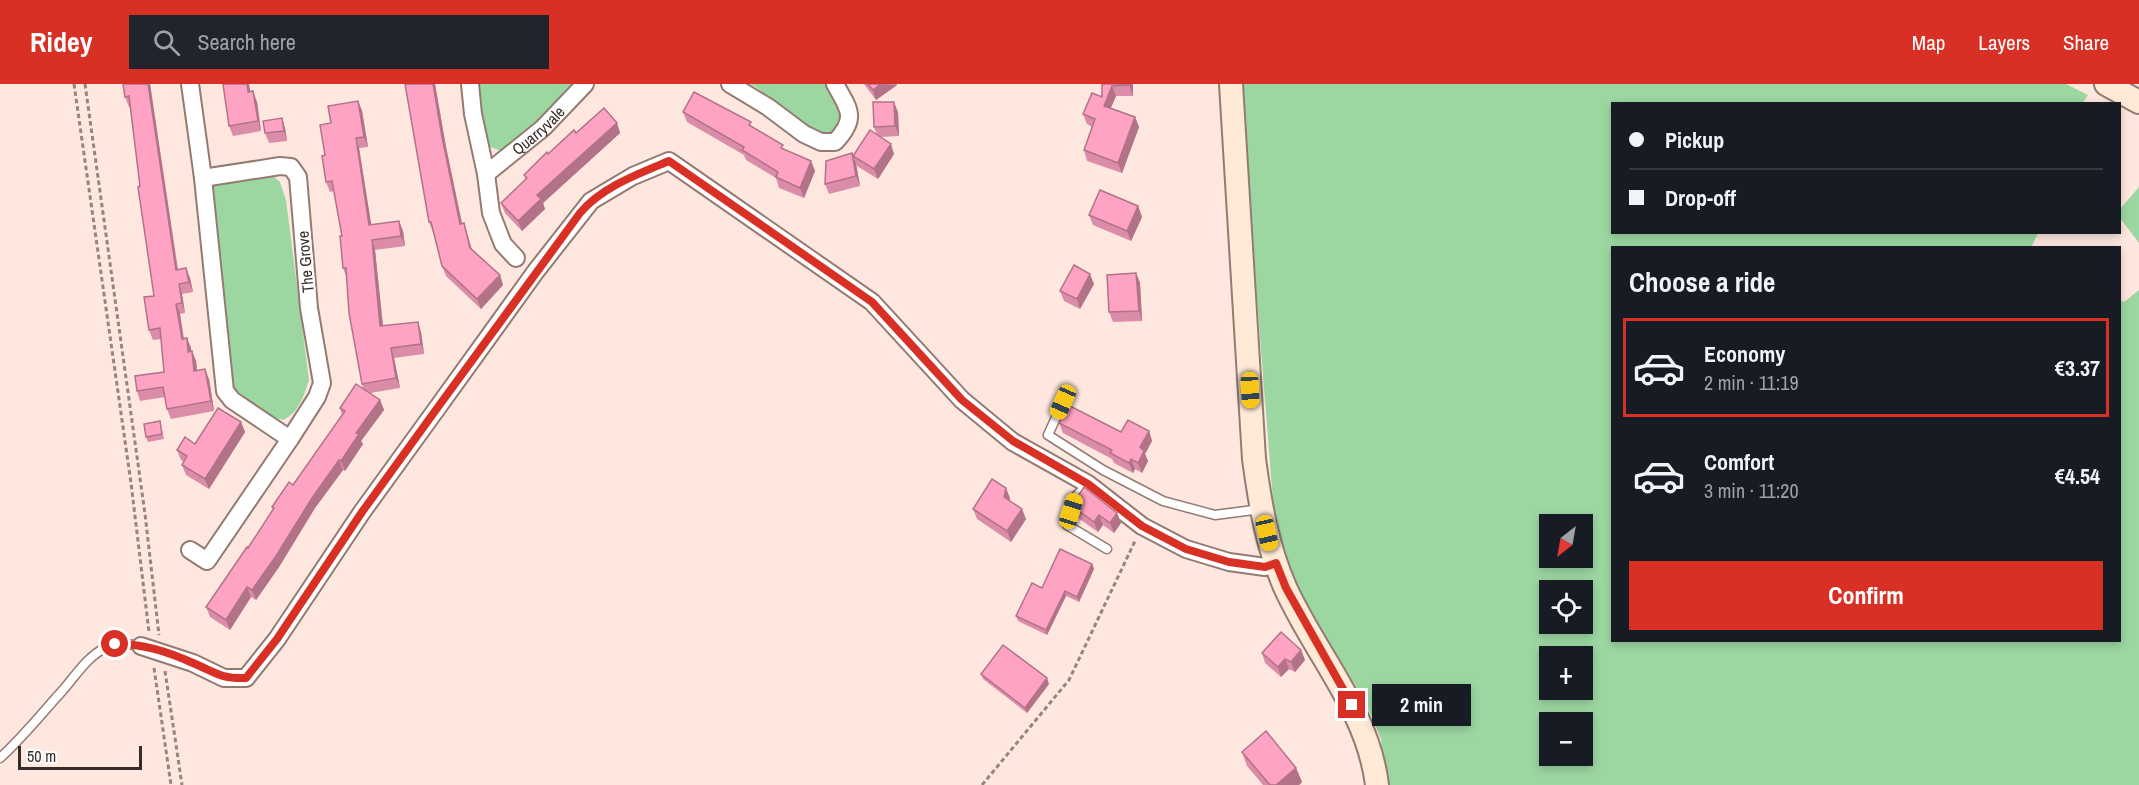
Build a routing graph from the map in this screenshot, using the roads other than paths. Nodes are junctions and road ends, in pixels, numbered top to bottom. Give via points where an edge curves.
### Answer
1 (190, 84) edge
2 (470, 84) edge
3 (585, 84) edge
4 (730, 84) edge
5 (835, 84) edge
6 (1231, 84) edge
7 (2106, 84) edge
8 (2139, 102) edge
9 (486, 174) junction
10 (202, 178) junction
11 (516, 258) dead end
12 (1063, 402) dead end
13 (290, 439) junction
14 (1088, 484) junction
15 (1261, 509) junction
16 (1107, 549) dead end
17 (190, 550) dead end
18 (1276, 563) junction
19 (145, 640) joint
20 (0, 758) edge
21 (1377, 785) edge

1 - 10 street
2 - 9 street
3 - 9 street, Quarryvale via 543,128
4 - 5 street via 821,142 835,142 850,121
6 - 15 main road via 1254,459
7 - 8 main road
9 - 11 street via 496,231
10 - 13 street via 225,391 232,400
10 - 13 street, The Grove via 280,166 291,167 298,177 309,308 322,383
12 - 15 lane via 1048,435 1103,470 1163,501 1215,514
13 - 17 street, The Grove via 207,561
14 - 16 lane via 1075,497 1067,525
14 - 18 street via 1142,526 1186,549 1229,562 1265,567
14 - 19 street via 1013,441 962,400 872,302 669,161 633,176 591,201 577,218 246,678 224,678
15 - 18 main road
18 - 21 main road via 1352,705 1363,730
19 - 20 lane via 115,644 90,658

